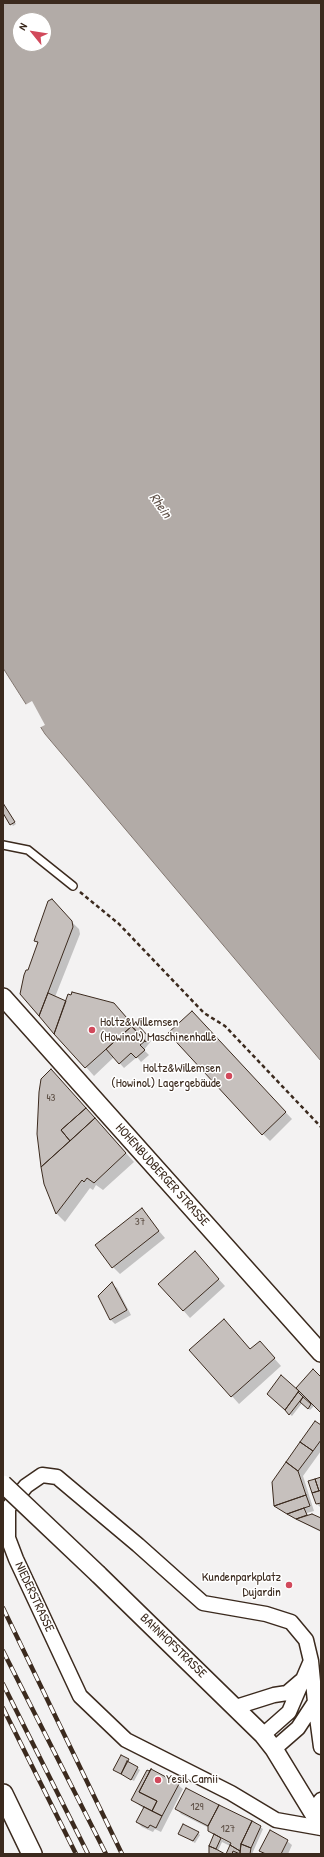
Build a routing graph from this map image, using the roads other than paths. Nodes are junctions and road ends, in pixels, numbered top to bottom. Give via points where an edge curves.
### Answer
1 (3, 845) edge
2 (73, 886) road end
3 (3, 997) edge
4 (321, 1353) edge
5 (3, 1484) edge
6 (311, 1661) junction
7 (304, 1678) junction
8 (315, 1702) junction
9 (236, 1707) junction
10 (263, 1735) junction
11 (321, 1747) edge
12 (274, 1749) junction
13 (3, 1794) edge
14 (317, 1806) edge
15 (321, 1827) edge
16 (32, 1854) edge

1 - 2 lane via 28,850
3 - 4 street, HOHENBUDBERGER STRASSE
5 - 9 street, BAHNHOFSTRASSE, bridge
6 - 7 street
6 - 8 street, NIEDERSTRASSE
6 - 15 street, NIEDERSTRASSE via 306,1640 291,1622 266,1614 203,1603 57,1477 42,1476 26,1486 8,1508 8,1538 80,1696 126,1740 231,1792 276,1820
7 - 9 street via 288,1693
7 - 10 street via 289,1712
8 - 11 street, NIEDERSTRASSE
8 - 12 street via 298,1728
9 - 10 street, BAHNHOFSTRASSE
10 - 12 street, BAHNHOFSTRASSE
12 - 14 street, BAHNHOFSTRASSE
13 - 16 main road
14 - 15 street, BAHNHOFSTRASSE

